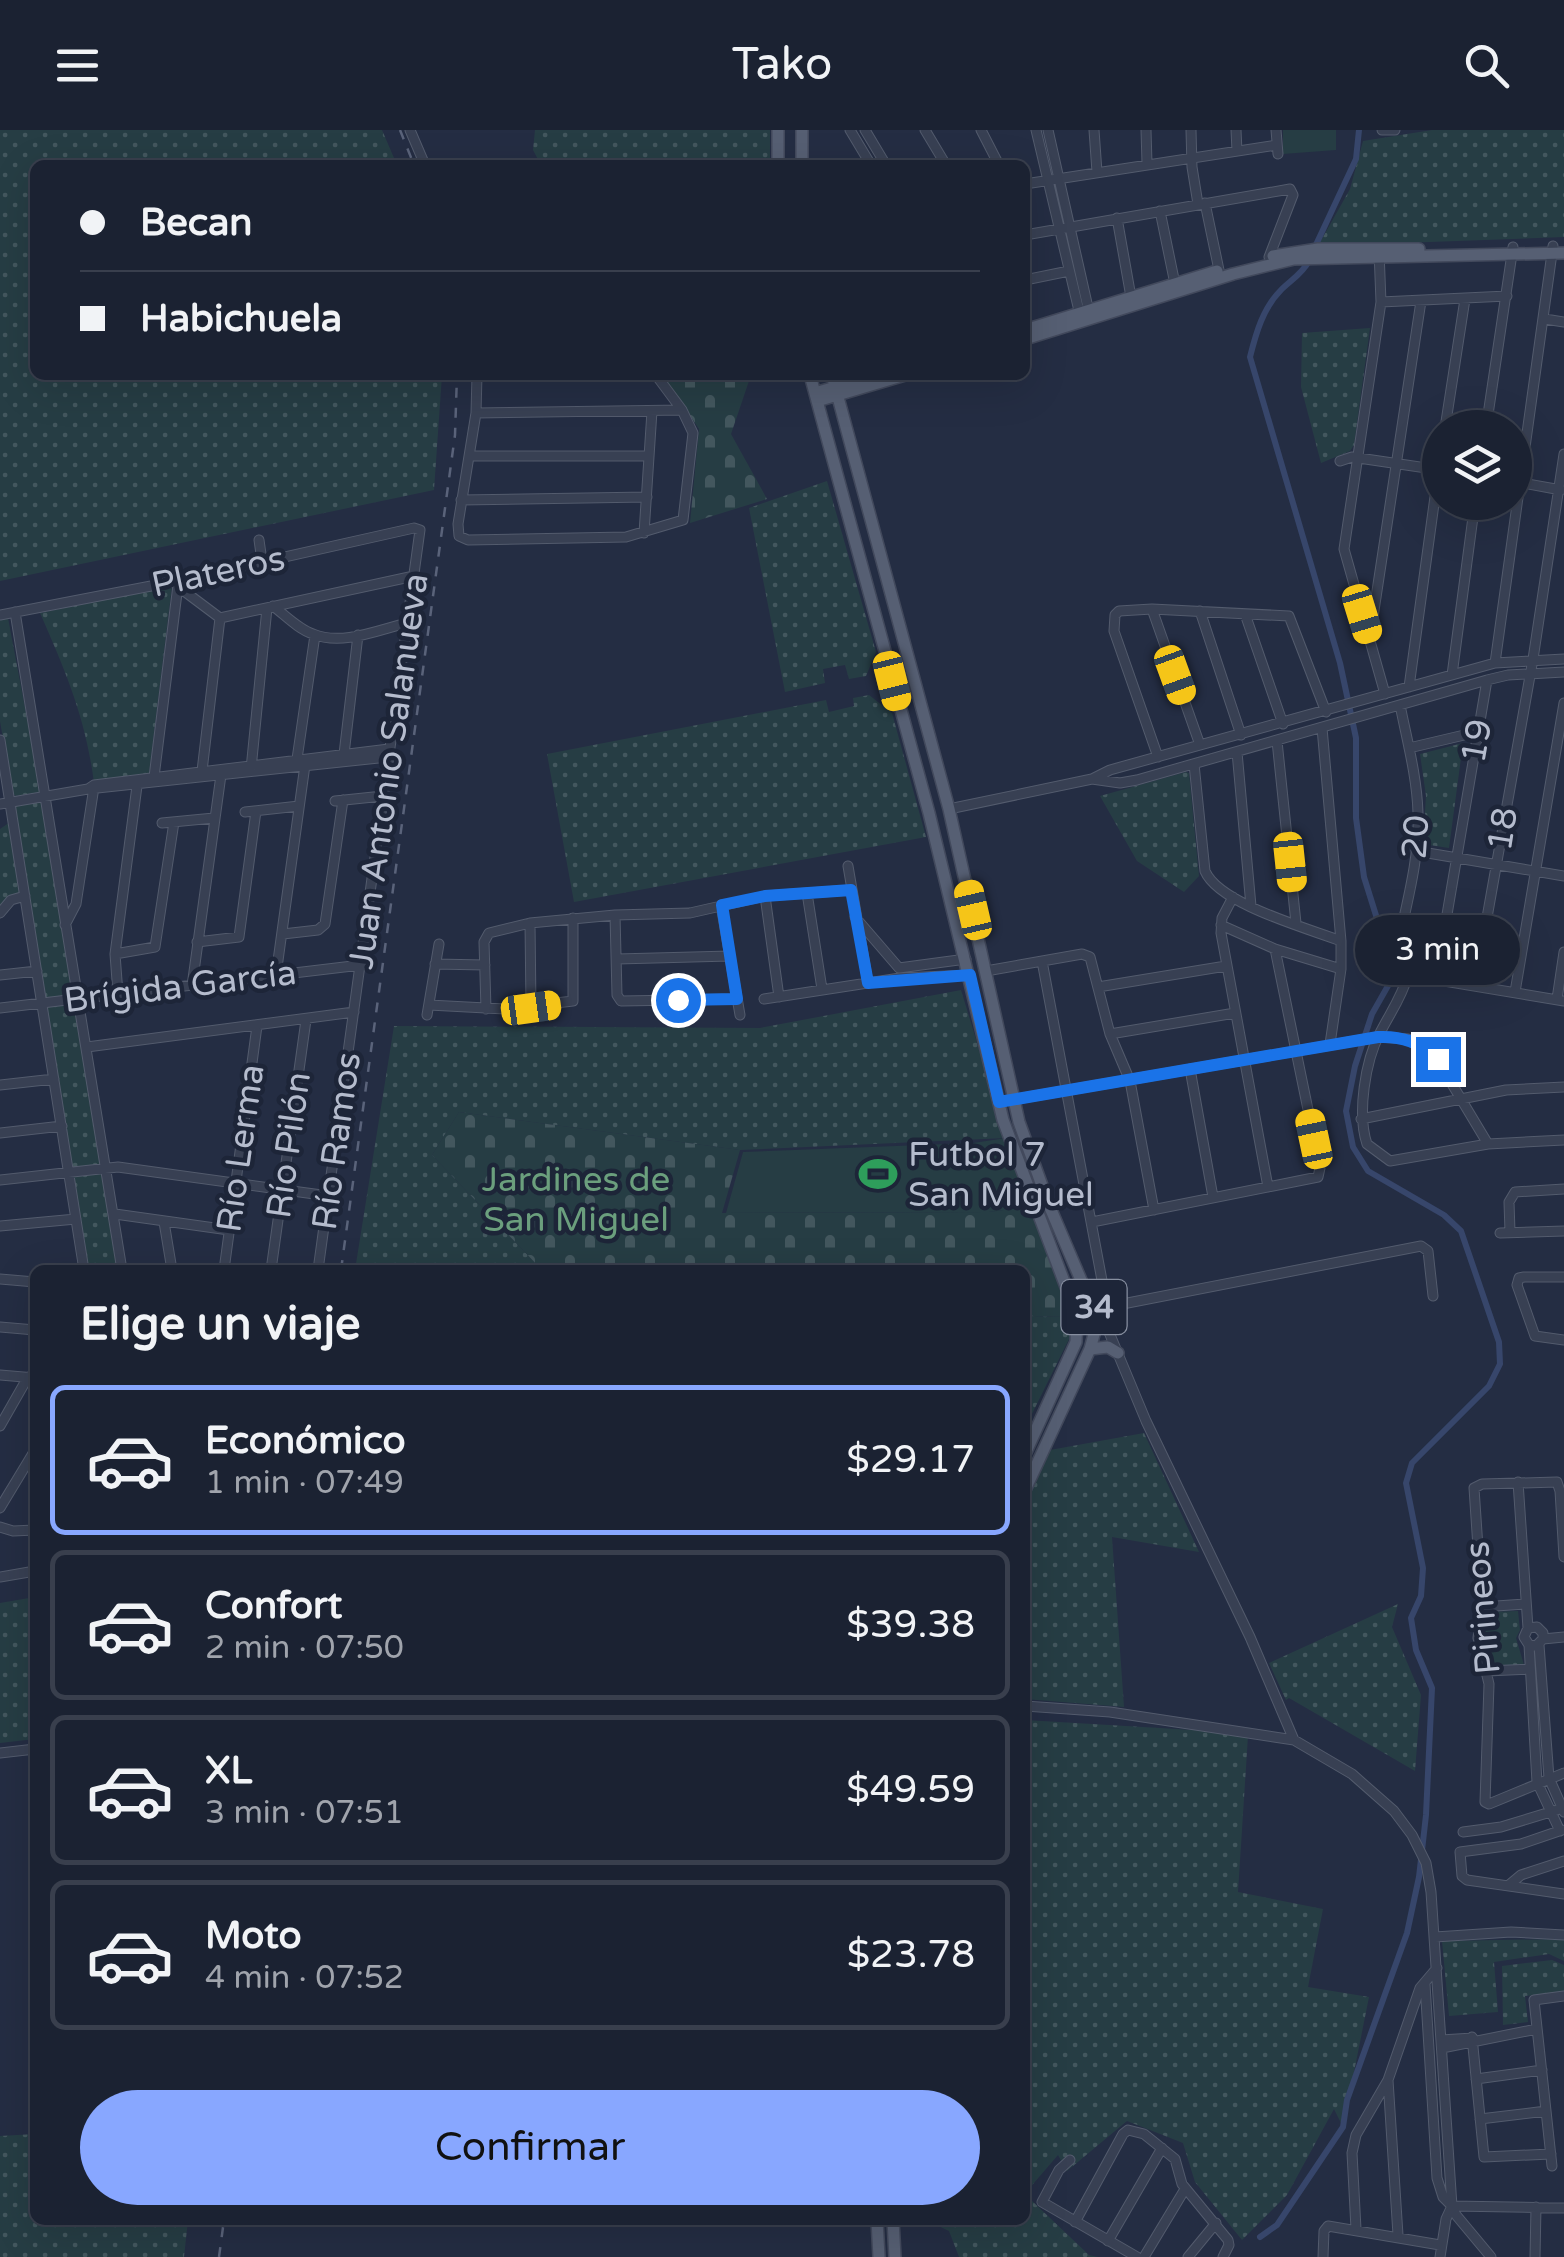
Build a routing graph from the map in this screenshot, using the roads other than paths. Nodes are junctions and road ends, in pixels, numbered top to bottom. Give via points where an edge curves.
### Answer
1 (410, 130) edge
2 (778, 130) edge
3 (802, 130) edge
4 (850, 130) edge
5 (865, 130) edge
6 (925, 130) edge
7 (981, 130) edge
8 (1036, 130) edge
9 (1048, 130) edge
10 (1094, 130) edge
11 (1146, 130) edge
12 (1191, 130) edge
13 (1236, 130) edge
14 (1276, 130) edge
15 (1382, 130) edge
16 (1395, 130) edge
17 (874, 146) junction
18 (1237, 150) junction
19 (864, 154) junction
20 (1191, 157) junction
21 (423, 160) edge
22 (778, 160) edge
23 (802, 160) edge
24 (868, 160) edge
25 (883, 160) edge
26 (943, 160) edge
27 (997, 160) edge
28 (1147, 163) junction
29 (1096, 172) junction
30 (1053, 179) junction
31 (1030, 183) edge
32 (1202, 203) junction
33 (1160, 211) junction
34 (1117, 218) junction
35 (1064, 228) junction
36 (1030, 233) edge
37 (1558, 250) edge
38 (1513, 251) junction
39 (1379, 253) junction
40 (1306, 254) junction
41 (1269, 256) junction
42 (1220, 270) junction
43 (1069, 271) junction
44 (1030, 279) edge
45 (1175, 284) junction
46 (1506, 296) junction
47 (1131, 297) junction
48 (1464, 299) junction
49 (1421, 301) junction
50 (1380, 302) junction
51 (1086, 316) junction
52 (1545, 319) junction
53 (1564, 322) edge
54 (1030, 329) edge
55 (1030, 337) edge
56 (477, 380) edge
57 (660, 380) edge
58 (811, 380) edge
59 (873, 380) edge
60 (835, 386) edge
61 (816, 397) junction
62 (682, 410) junction
63 (1448, 410) edge
64 (1489, 410) edge
65 (1529, 410) edge
66 (652, 411) junction
67 (476, 413) junction
68 (1564, 454) edge
69 (470, 456) junction
70 (650, 456) junction
71 (1358, 458) junction
72 (1340, 461) dead end
73 (1397, 463) junction
74 (1422, 465) edge
75 (1532, 485) edge
76 (1561, 490) edge
77 (647, 497) junction
78 (461, 500) junction
79 (1433, 520) edge
80 (1473, 520) edge
81 (1512, 520) edge
82 (420, 530) joint
83 (644, 534) junction
84 (259, 540) dead end
85 (262, 561) junction
86 (414, 576) junction
87 (178, 583) junction
88 (270, 607) junction
89 (1152, 609) junction
90 (1200, 611) junction
91 (15, 612) junction
92 (1245, 614) junction
93 (0, 615) edge
94 (220, 618) junction
95 (407, 622) junction
96 (316, 635) junction
97 (358, 636) junction
98 (1370, 640) junction
99 (1533, 659) junction
100 (1564, 659) edge
101 (1495, 663) junction
102 (1564, 672) edge
103 (1528, 674) junction
104 (1452, 675) junction
105 (1486, 680) junction
106 (1409, 687) junction
107 (1385, 694) junction
108 (1564, 703) edge
109 (1400, 705) junction
110 (1329, 711) junction
111 (1283, 724) junction
112 (1322, 728) junction
113 (1261, 730) junction
114 (1477, 732) junction
115 (1242, 736) junction
116 (0, 740) edge
117 (1277, 740) junction
118 (1264, 744) junction
119 (1200, 746) junction
120 (1409, 748) junction
121 (1237, 752) junction
122 (389, 753) junction
123 (344, 754) junction
124 (1158, 757) junction
125 (303, 761) junction
126 (1133, 764) junction
127 (1194, 764) junction
128 (251, 768) junction
129 (202, 771) junction
130 (221, 775) junction
131 (154, 778) junction
132 (1092, 779) junction
133 (1137, 780) junction
134 (137, 786) junction
135 (92, 788) junction
136 (46, 796) junction
137 (383, 796) junction
138 (7, 800) edge
139 (299, 806) junction
140 (949, 809) junction
141 (214, 818) junction
142 (12, 820) junction
143 (162, 822) dead end
144 (174, 822) junction
145 (1, 828) edge
146 (1416, 851) junction
147 (1456, 858) junction
148 (848, 866) dead end
149 (1496, 866) junction
150 (1537, 871) junction
151 (1564, 876) edge
152 (851, 890) junction
153 (806, 892) junction
154 (25, 896) junction
155 (765, 896) junction
156 (1233, 897) junction
157 (722, 905) junction
158 (1251, 906) junction
159 (0, 914) edge
160 (615, 915) junction
161 (855, 916) junction
162 (573, 918) junction
163 (1296, 923) junction
164 (530, 924) junction
165 (65, 925) junction
166 (1221, 925) junction
167 (283, 934) junction
168 (198, 942) junction
169 (1341, 942) junction
170 (439, 944) dead end
171 (1274, 949) junction
172 (1564, 952) edge
173 (115, 954) junction
174 (730, 956) junction
175 (617, 959) junction
176 (966, 960) junction
177 (1042, 961) junction
178 (435, 964) junction
179 (361, 965) junction
180 (486, 965) junction
181 (1226, 966) junction
182 (1341, 969) junction
183 (37, 971) junction
184 (986, 971) junction
185 (900, 973) junction
186 (0, 975) edge
187 (276, 975) junction
188 (970, 975) junction
189 (1408, 975) junction
190 (1436, 980) junction
191 (868, 983) junction
192 (1475, 985) junction
193 (192, 986) junction
194 (1098, 988) junction
195 (822, 990) junction
196 (1515, 992) junction
197 (118, 994) junction
198 (780, 997) junction
199 (78, 999) junction
200 (737, 999) junction
201 (764, 1000) dead end
202 (1560, 1000) edge
203 (42, 1003) junction
204 (0, 1008) edge
205 (531, 1008) junction
206 (486, 1009) junction
207 (354, 1012) junction
208 (1235, 1013) junction
209 (740, 1015) dead end
210 (306, 1020) junction
211 (257, 1026) junction
212 (1110, 1034) junction
213 (1376, 1037) junction
214 (1330, 1044) junction
215 (86, 1047) junction
216 (1296, 1051) junction
217 (1244, 1060) junction
218 (1190, 1069) junction
219 (54, 1079) junction
220 (1130, 1081) junction
221 (0, 1085) edge
222 (1564, 1087) edge
223 (1068, 1090) junction
224 (1462, 1097) junction
225 (1014, 1099) junction
226 (999, 1102) junction
227 (1361, 1119) junction
228 (62, 1126) junction
229 (0, 1133) edge
230 (1564, 1140) edge
231 (1488, 1144) junction
232 (106, 1166) junction
233 (69, 1173) junction
234 (0, 1180) edge
235 (235, 1181) junction
236 (1268, 1187) junction
237 (282, 1188) junction
238 (1564, 1189) edge
239 (329, 1196) junction
240 (1213, 1197) junction
241 (1154, 1210) junction
242 (114, 1214) junction
243 (76, 1219) junction
244 (164, 1222) junction
245 (1092, 1222) junction
246 (0, 1226) edge
247 (229, 1230) junction
248 (1564, 1231) edge
249 (83, 1265) edge
250 (121, 1265) edge
251 (171, 1265) edge
252 (225, 1265) edge
253 (272, 1265) edge
254 (319, 1265) edge
255 (1564, 1277) edge
256 (0, 1279) edge
257 (30, 1282) edge
258 (1433, 1296) dead end
259 (1100, 1316) junction
260 (0, 1326) edge
261 (30, 1329) edge
262 (1564, 1340) edge
263 (1116, 1348) junction
264 (1090, 1350) junction
265 (0, 1375) edge
266 (30, 1378) edge
267 (30, 1381) edge
268 (0, 1426) edge
269 (1030, 1443) edge
270 (30, 1458) edge
271 (1030, 1479) edge
272 (1518, 1482) junction
273 (0, 1508) edge
274 (0, 1527) edge
275 (30, 1530) edge
276 (1564, 1557) edge
277 (30, 1573) edge
278 (0, 1577) edge
279 (1525, 1604) junction
280 (1482, 1607) junction
281 (1528, 1628) junction
282 (1564, 1637) edge
283 (1537, 1643) junction
284 (1529, 1669) junction
285 (1488, 1671) junction
286 (1030, 1706) edge
287 (1294, 1740) junction
288 (30, 1749) edge
289 (0, 1752) edge
290 (1564, 1773) edge
291 (1549, 1778) junction
292 (1538, 1782) junction
293 (1560, 1810) edge
294 (1562, 1830) edge
295 (1463, 1832) dead end
296 (1564, 1861) edge
297 (1509, 1885) junction
298 (1564, 1894) edge
299 (1564, 1935) edge
300 (1435, 1937) junction
301 (1437, 1968) junction
302 (1426, 1980) junction
303 (1564, 1996) edge
304 (1538, 2029) junction
305 (1473, 2040) junction
306 (1442, 2044) junction
307 (1542, 2070) junction
308 (1476, 2078) junction
309 (1388, 2080) junction
310 (1546, 2111) junction
311 (1480, 2120) junction
312 (1162, 2148) junction
313 (1551, 2154) junction
314 (1070, 2160) dead end
315 (1552, 2166) dead end
316 (1185, 2189) junction
317 (1452, 2206) junction
318 (1536, 2208) junction
319 (1564, 2208) edge
320 (1075, 2222) junction
321 (1216, 2223) junction
322 (878, 2225) edge
323 (893, 2225) edge
324 (1356, 2229) junction
325 (1398, 2236) junction
326 (1108, 2241) junction
327 (1440, 2245) junction
328 (879, 2257) edge
329 (895, 2257) edge
330 (1140, 2257) edge
331 (1188, 2257) edge
332 (1223, 2257) edge
333 (1323, 2257) edge
334 (1440, 2257) edge
335 (1491, 2257) edge
336 (1535, 2257) edge

1 - 21 street
2 - 22 main road
3 - 23 main road
4 - 19 street
5 - 17 street
6 - 26 street
7 - 27 street
8 - 30 street
9 - 30 street
10 - 29 street
11 - 28 street
12 - 20 street
13 - 18 street
14 - 18 street via 1277,150
15 - 16 street
17 - 19 street
17 - 25 street
18 - 20 street
19 - 24 street
20 - 28 street
20 - 32 street
28 - 29 street
29 - 30 street
30 - 31 street
30 - 35 street
32 - 33 street
32 - 41 street via 1292,190
32 - 42 street
33 - 34 street
33 - 45 street
34 - 35 street
34 - 47 street
35 - 36 street
35 - 43 street
35 - 51 street
37 - 38 main road
37 - 52 street
38 - 39 main road
38 - 46 street
39 - 40 main road
39 - 50 street
40 - 41 main road
40 - 51 main road
41 - 42 main road
42 - 45 main road
43 - 44 street
43 - 51 street
45 - 47 main road
46 - 48 street
46 - 64 street
47 - 51 main road
48 - 49 street
48 - 63 street
49 - 50 street
49 - 73 street
50 - 71 street
51 - 54 main road
51 - 55 main road
52 - 53 street
52 - 65 street
56 - 67 street
57 - 62 street
58 - 61 main road, 34
59 - 60 main road
60 - 61 main road
60 - 140 main road, 34
61 - 176 main road, 34
62 - 66 street
62 - 83 street via 693,433 684,518
66 - 67 street
66 - 70 street
67 - 69 street
68 - 76 street, 18
69 - 70 street
69 - 78 street
70 - 77 street
71 - 72 street
71 - 73 street
71 - 98 street via 1344,549
73 - 74 street
73 - 98 street
75 - 76 street
76 - 99 street, 18
77 - 78 street
77 - 83 street
78 - 83 street via 459,536 468,540
79 - 106 street
80 - 104 street
81 - 101 street
82 - 85 street, Plateros
82 - 86 street, Juan Antonio Salanueva
84 - 85 street
85 - 87 street, Plateros
86 - 88 street
86 - 95 street, Juan Antonio Salanueva
87 - 91 street, Plateros
87 - 94 street
87 - 131 street
88 - 94 street
88 - 96 street
88 - 128 street
89 - 90 street
89 - 119 street
89 - 124 street via 1115,615 1114,631
90 - 92 street
90 - 115 street
91 - 93 street, Plateros
91 - 136 street
92 - 110 street via 1288,616
92 - 111 street
94 - 129 street
95 - 97 street
95 - 122 street, Juan Antonio Salanueva
96 - 97 street
96 - 125 street
97 - 123 street
98 - 107 street
99 - 100 street
99 - 101 street
99 - 103 street, 18
101 - 104 street
102 - 103 street
103 - 105 street
103 - 149 street, 18
104 - 106 street
105 - 109 street
105 - 114 street, 19
106 - 107 street
107 - 110 street
108 - 150 street
109 - 112 street
109 - 120 street, 20
110 - 111 street
111 - 113 street
112 - 117 street
112 - 169 street
113 - 115 street
113 - 118 street
114 - 120 street
114 - 147 street, 19
115 - 119 street
116 - 138 street
117 - 118 street
117 - 163 street
118 - 121 street
119 - 124 street
120 - 146 street, 20 via 1418,796
121 - 127 street
121 - 158 street
122 - 123 street
122 - 125 street
122 - 137 street, Juan Antonio Salanueva
123 - 125 street
124 - 126 street
125 - 128 street
125 - 139 street
126 - 132 street
126 - 133 street
127 - 133 street
127 - 156 street via 1204,871
128 - 129 street
128 - 130 street
129 - 131 street
130 - 134 street
130 - 141 street
131 - 135 street
132 - 133 street
132 - 140 street
134 - 135 street
134 - 173 street
135 - 136 street
135 - 165 street via 76,904
136 - 138 street
136 - 165 street
137 - 167 street via 339,801 324,924
137 - 179 street, Juan Antonio Salanueva
138 - 142 street
139 - 167 street
139 - 168 street via 251,812 239,937
140 - 184 main road, 34
141 - 144 street
141 - 168 street
142 - 145 street
142 - 154 street
143 - 144 street
144 - 173 street via 155,946
146 - 147 street
146 - 189 street, 20 via 1395,960 1396,969
147 - 149 street
147 - 190 street, 19
148 - 152 street
149 - 150 street
149 - 192 street, 18
150 - 151 street
150 - 196 street
152 - 153 street
152 - 161 street
153 - 155 street
153 - 195 street
154 - 159 street
154 - 183 street
155 - 157 street
155 - 198 street
156 - 158 street
156 - 166 street
157 - 160 street
157 - 174 street
158 - 163 street
160 - 162 street
160 - 175 street
161 - 185 street
161 - 191 street
162 - 164 street
162 - 205 street via 575,996
163 - 169 street
164 - 180 street via 486,935
164 - 205 street
165 - 199 street
166 - 171 street
166 - 181 street
167 - 187 street
168 - 193 street
169 - 182 street
170 - 178 street
171 - 182 street
171 - 216 street
172 - 202 street
173 - 197 street
174 - 175 street
174 - 200 street
175 - 200 street via 618,999
176 - 185 street
176 - 188 main road, 34
177 - 184 street
177 - 194 street via 1087,954
177 - 223 street
178 - 180 street
178 - 206 street via 428,1010
179 - 187 street, Brígida García
179 - 207 street, Juan Antonio Salanueva
180 - 206 street
181 - 194 street
181 - 208 street
182 - 214 street
183 - 186 street
183 - 203 street
184 - 225 main road, 34
185 - 188 street
185 - 191 street
187 - 193 street, Brígida García
188 - 226 main road, 34
189 - 190 street
189 - 213 street
190 - 192 street
191 - 195 street
192 - 196 street
193 - 197 street, Brígida García
194 - 212 street
195 - 198 street
196 - 202 street
197 - 199 street, Brígida García
198 - 201 street
199 - 203 street, Brígida García
199 - 215 street
200 - 209 street
203 - 204 street, Brígida García
203 - 219 street
205 - 206 street
207 - 210 street
207 - 239 street, Río Ramos
208 - 212 street
208 - 217 street
210 - 211 street
210 - 237 street, Río Pilón
211 - 215 street
211 - 235 street, Río Lerma
212 - 220 street
213 - 214 street
213 - 224 street via 1426,1048
213 - 227 street
214 - 216 street
215 - 232 street
216 - 217 street
216 - 236 street via 1320,1168 1312,1180
217 - 218 street
217 - 236 street
218 - 220 street
218 - 240 street
219 - 221 street
219 - 228 street
220 - 223 street
220 - 241 street
222 - 224 street
223 - 225 street
223 - 245 street
224 - 227 street
224 - 231 street
225 - 226 street
225 - 259 main road, 34 via 1049,1205
226 - 269 main road, 34 via 1077,1316 1076,1342
227 - 231 street via 1366,1144 1387,1160
228 - 229 street
228 - 233 street
230 - 231 street
232 - 233 street
232 - 235 street
232 - 242 street
233 - 234 street
233 - 243 street
235 - 237 street
235 - 247 street, Río Lerma
236 - 240 street
237 - 239 street
237 - 253 street, Río Pilón
238 - 248 street via 1514,1192 1505,1232
239 - 254 street, Río Ramos
240 - 241 street
241 - 245 street
242 - 244 street
242 - 250 street
243 - 246 street
243 - 249 street
244 - 247 street
244 - 251 street
245 - 259 street
247 - 252 street, Río Lerma
255 - 262 street via 1524,1277 1517,1285 1535,1336
256 - 257 street
258 - 259 street via 1428,1251 1421,1246
259 - 263 street
259 - 263 street
259 - 264 main road, 34
260 - 261 street
263 - 264 main road
263 - 287 street
264 - 271 main road, 34
265 - 266 street
267 - 268 street
270 - 273 street
272 - 276 street, Pirineos via 1559,1485
272 - 279 street
272 - 280 street, Pirineos via 1474,1488
274 - 275 street
277 - 278 street
279 - 280 street
279 - 281 street
280 - 285 street, Pirineos via 1478,1638
281 - 283 street via 1524,1637
281 - 283 street via 1539,1628
282 - 283 street
283 - 284 street
283 - 291 street
284 - 285 street
284 - 292 street
285 - 292 street, Pirineos via 1486,1803
286 - 287 street
287 - 300 street via 1352,1774 1402,1821 1426,1862
288 - 289 street
290 - 291 street, Pirineos
291 - 292 street, Pirineos
291 - 293 street
292 - 293 street
293 - 294 street
293 - 295 street
294 - 297 street via 1521,1844 1460,1852 1464,1878
296 - 297 street
297 - 298 street
299 - 300 street
300 - 301 street
301 - 302 street
301 - 306 street
302 - 309 street
302 - 317 street via 1438,2178
303 - 304 street via 1534,2000
304 - 305 street
304 - 307 street
305 - 306 street
305 - 308 street
306 - 317 street
307 - 308 street
307 - 310 street
308 - 311 street
309 - 324 street via 1353,2147
309 - 325 street
310 - 311 street
310 - 313 street
311 - 313 street via 1485,2158
312 - 316 street via 1175,2159
312 - 320 street via 1138,2130 1122,2134
312 - 326 street
313 - 315 street
314 - 320 street via 1042,2200
316 - 321 street
316 - 330 street
317 - 318 street
317 - 327 street
317 - 335 street
318 - 319 street
318 - 336 street
320 - 326 street
321 - 331 street
321 - 332 street via 1230,2243
322 - 328 main road
323 - 329 main road
324 - 325 street
324 - 333 street via 1326,2227
325 - 327 street
326 - 330 street
327 - 334 street

